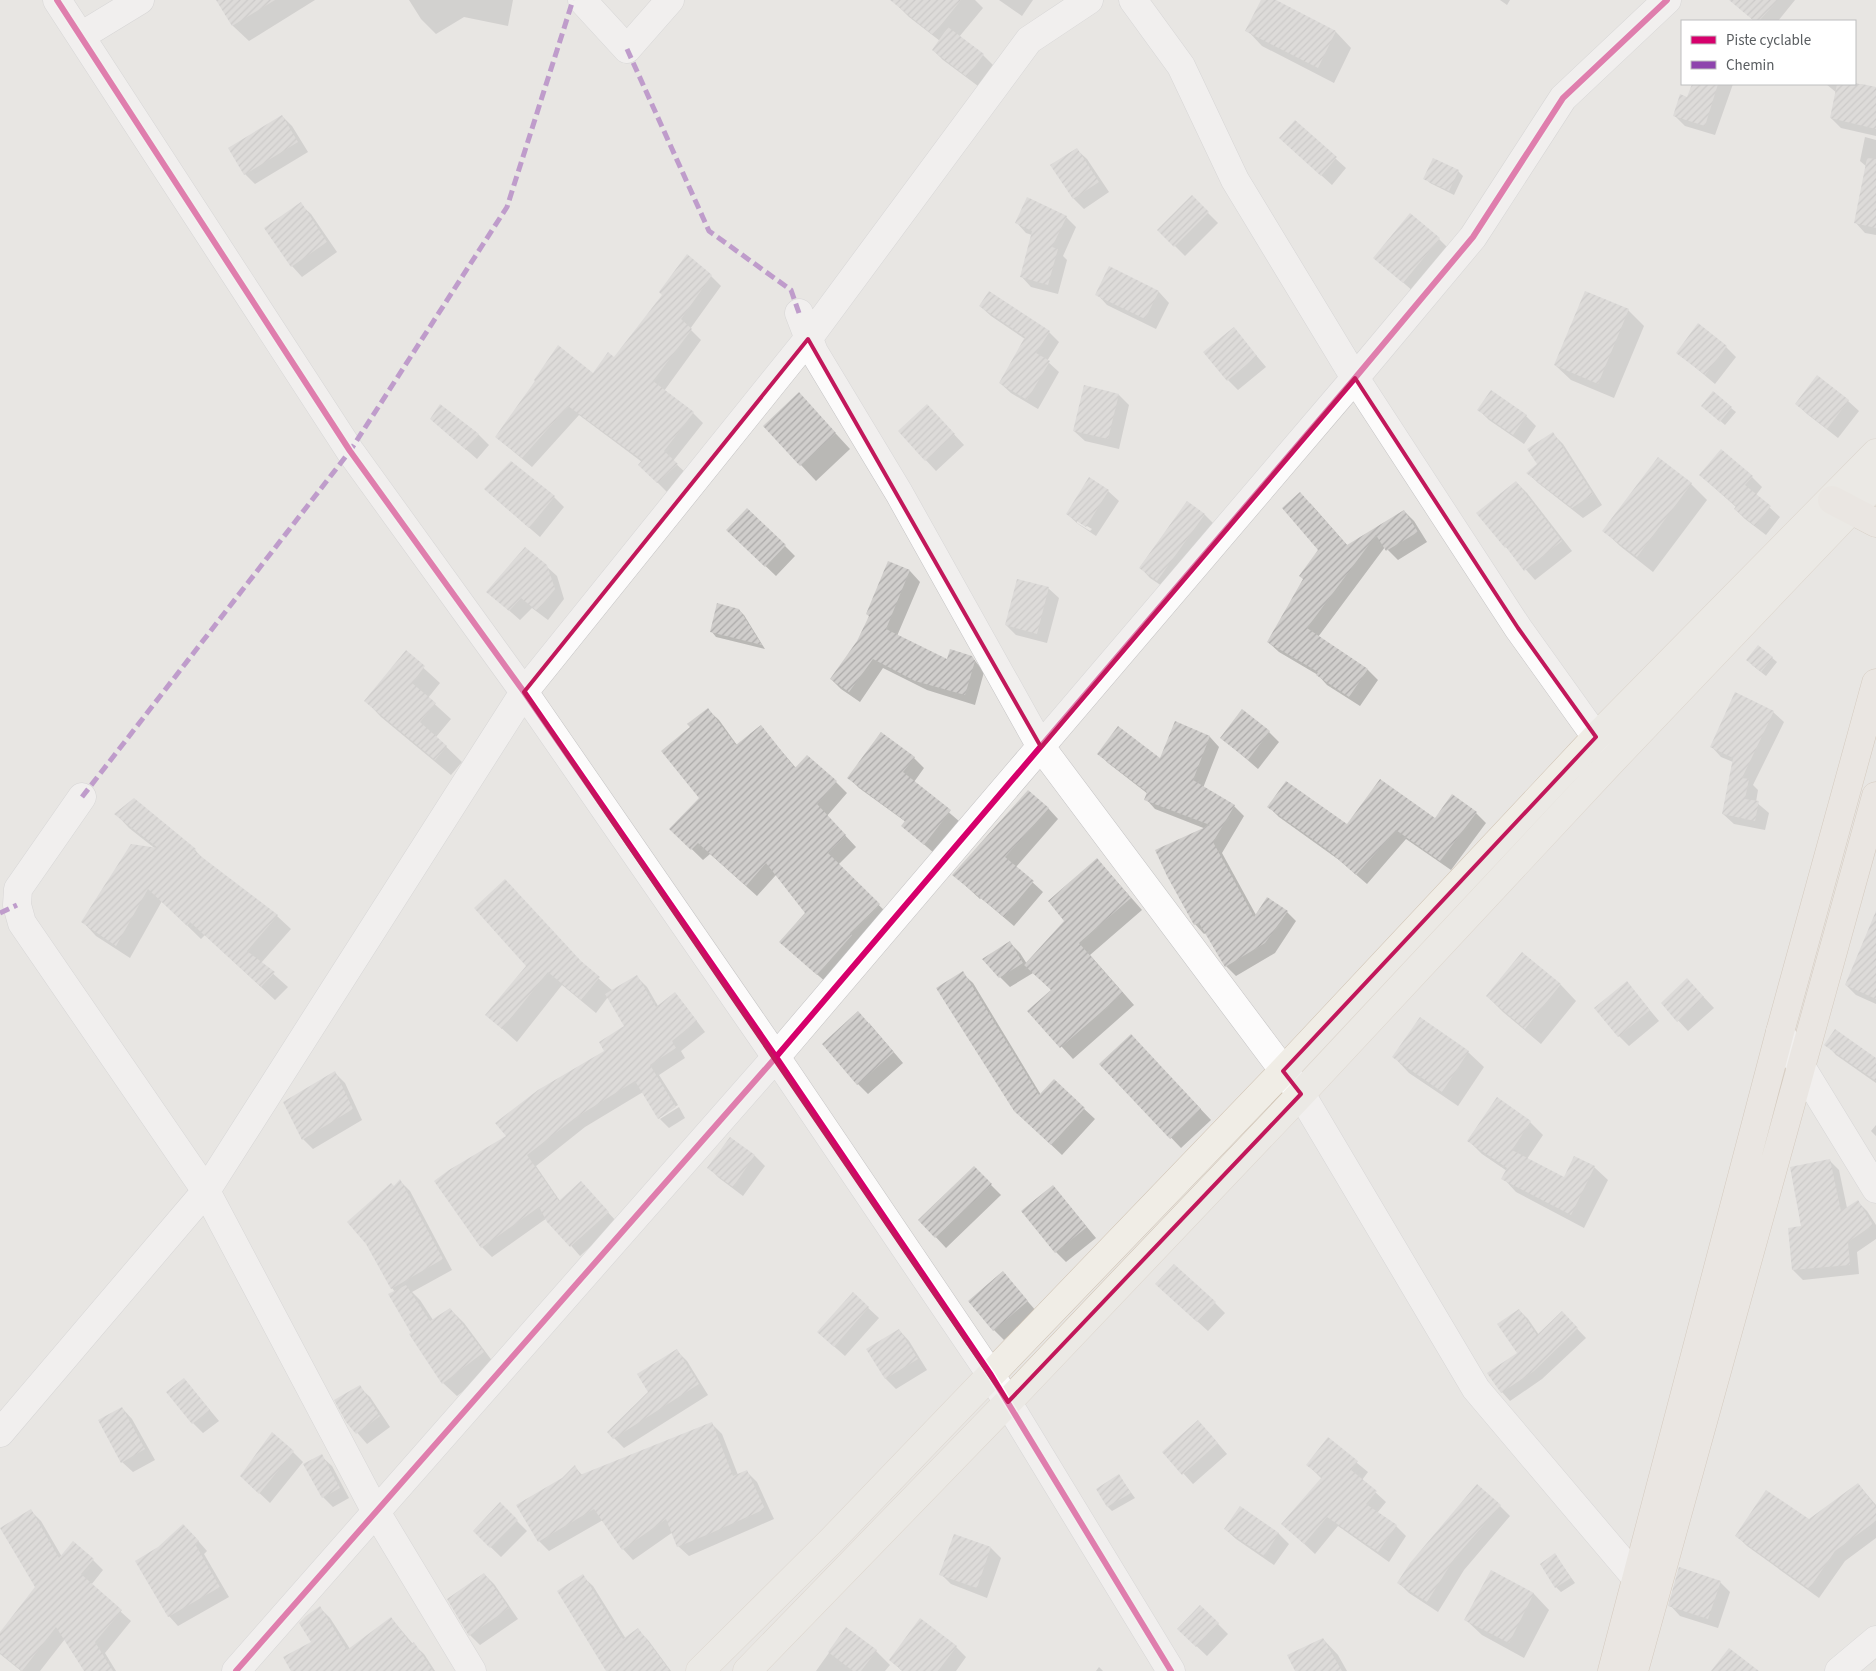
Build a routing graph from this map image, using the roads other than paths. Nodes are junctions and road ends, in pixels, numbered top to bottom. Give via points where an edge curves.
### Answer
1 (56, 0) edge
2 (140, 0) edge
3 (582, 0) edge
4 (670, 0) edge
5 (1088, 0) edge
6 (1134, 0) edge
7 (1667, 0) edge
8 (80, 36) junction
9 (798, 313) dead end
10 (808, 339) junction
11 (1355, 378) junction
12 (1876, 453) edge
13 (1876, 484) edge
14 (1842, 505) junction
15 (1876, 524) edge
16 (1876, 683) edge
17 (524, 692) junction
18 (1596, 737) junction
19 (1041, 747) junction
20 (1610, 763) junction
21 (1876, 796) edge
22 (82, 797) dead end
23 (1780, 1032) junction
24 (776, 1057) junction
25 (1801, 1066) junction
26 (1284, 1071) junction
27 (1301, 1094) junction
28 (1876, 1189) edge
29 (206, 1191) junction
30 (991, 1375) junction
31 (1008, 1402) junction
32 (0, 1432) edge
33 (376, 1512) junction
34 (1637, 1579) junction
35 (1876, 1640) edge
36 (706, 1669) edge
37 (236, 1671) edge
38 (472, 1671) edge
39 (747, 1671) edge
40 (1172, 1671) edge
41 (1612, 1671) edge
42 (1634, 1671) edge
43 (1839, 1671) edge

1 - 8 street
2 - 8 street
3 - 4 street via 627,49
5 - 10 street via 1030,40
6 - 11 street via 1181,66 1235,180
7 - 11 street via 1563,98 1473,237
8 - 17 street via 350,451
9 - 10 street
10 - 17 street
10 - 19 street via 899,493
11 - 18 street via 1518,628
11 - 19 street
12 - 14 main road
13 - 14 main road
14 - 15 highway
14 - 18 main road
14 - 20 main road
16 - 23 highway
17 - 24 street
17 - 29 street
18 - 20 street
18 - 26 main road
19 - 24 street
19 - 26 street
20 - 27 main road
21 - 25 highway
22 - 29 street via 18,889 17,906 22,923
23 - 25 street
23 - 34 highway
24 - 30 street
24 - 33 street
25 - 28 street
25 - 42 highway
26 - 27 street
26 - 30 main road
27 - 31 main road
27 - 34 street via 1476,1389
29 - 32 street
29 - 33 street
30 - 31 street
30 - 36 main road
31 - 39 main road
31 - 40 street
33 - 37 street
33 - 38 street
34 - 41 highway
35 - 43 street

